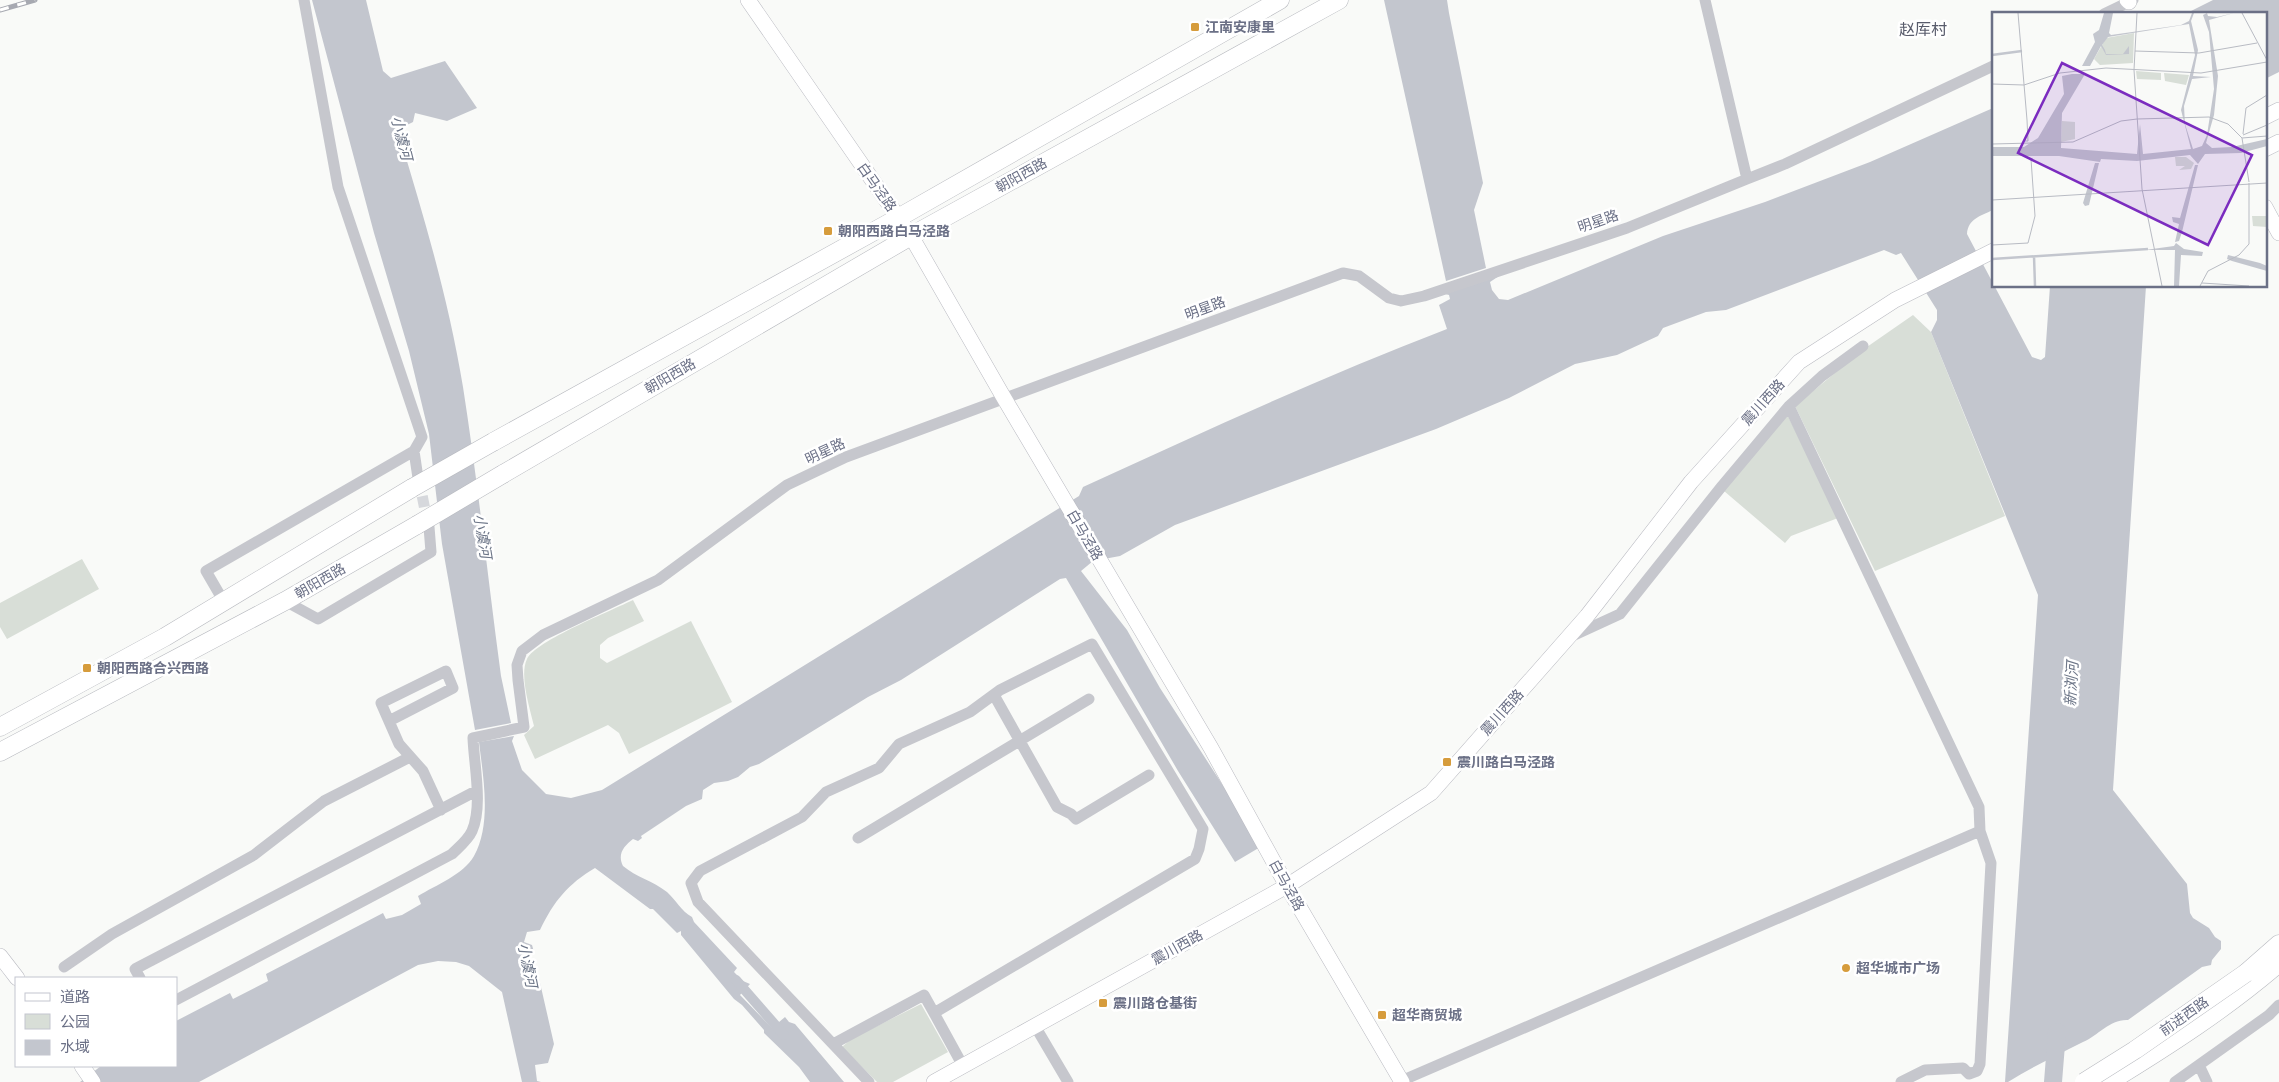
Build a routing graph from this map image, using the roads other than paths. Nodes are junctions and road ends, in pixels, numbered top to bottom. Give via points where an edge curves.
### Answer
1 (304, 0) edge
2 (748, 0) edge
3 (1280, 0) edge
4 (1339, 0) edge
5 (1706, 0) edge
6 (2130, 1) edge
7 (2108, 12) edge
8 (1992, 66) edge
9 (2279, 110) edge
10 (2266, 116) edge
11 (2279, 142) edge
12 (2266, 148) edge
13 (1747, 179) junction
14 (2266, 209) edge
15 (898, 218) junction
16 (2279, 233) edge
17 (911, 236) junction
18 (1992, 252) edge
19 (1863, 346) dead end
20 (1004, 398) junction
21 (1789, 406) junction
22 (414, 451) junction
23 (415, 483) junction
24 (423, 526) junction
25 (285, 601) junction
26 (224, 602) junction
27 (1568, 638) junction
28 (994, 695) junction
29 (1089, 699) dead end
30 (389, 721) junction
31 (0, 727) edge
32 (1020, 740) junction
33 (2, 753) edge
34 (410, 757) junction
35 (1148, 775) dead end
36 (476, 791) junction
37 (442, 810) junction
38 (1980, 832) junction
39 (858, 838) dead end
40 (1287, 886) junction
41 (2279, 944) edge
42 (0, 956) edge
43 (2279, 962) edge
44 (64, 967) dead end
45 (16, 977) edge
46 (139, 977) edge
47 (2250, 979) junction
48 (178, 999) edge
49 (2279, 1005) edge
50 (934, 1013) junction
51 (1035, 1026) junction
52 (833, 1044) junction
53 (2199, 1065) junction
54 (963, 1066) junction
55 (83, 1067) edge
56 (94, 1082) edge
57 (869, 1082) edge
58 (934, 1082) edge
59 (1068, 1082) edge
60 (1402, 1082) edge
61 (1901, 1082) edge
62 (2084, 1082) edge
63 (2109, 1082) edge
64 (2175, 1082) edge
65 (2207, 1082) edge

1 - 22 street via 338,187 422,437
2 - 15 main road, 白马泾路
3 - 15 main road, 朝阳西路
4 - 17 main road, 朝阳西路
5 - 13 street
6 - 7 street
8 - 13 street, 明星路
9 - 10 main road
11 - 12 main road
13 - 20 street, 明星路 via 1627,228 1424,296 1401,301 1389,298 1359,276 1343,273
14 - 16 main road
15 - 17 main road, 白马泾路
15 - 23 main road, 朝阳西路, bridge
17 - 20 main road, 白马泾路
17 - 24 main road, 朝阳西路, bridge via 503,474
18 - 27 main road, 震川西路 via 1895,300 1799,362 1691,482
19 - 21 street via 1822,376
20 - 36 street, 明星路 via 846,457 787,485 658,580 543,635 522,651 517,665 524,728 473,738
20 - 40 main road, 白马泾路 via 1211,748
21 - 27 street via 1620,614
21 - 38 street via 1979,807
22 - 23 street
22 - 26 street via 206,571
23 - 26 main road, 朝阳西路
24 - 25 main road, 朝阳西路
24 - 25 street via 431,552 318,619
25 - 33 main road, 朝阳西路
26 - 31 main road, 朝阳西路
27 - 40 main road, 震川西路 via 1431,793
28 - 32 street
28 - 50 street via 1092,644 1202,829 1199,849 1195,859
28 - 52 street via 970,712 899,744 879,768 826,792 802,817 700,871 691,882 698,902
29 - 32 street
30 - 30 street via 381,703 446,671 453,688
30 - 34 street via 399,744
32 - 35 street via 1057,807 1076,819
32 - 39 street
34 - 37 street via 423,771
34 - 44 street via 324,801 254,855 112,934
36 - 37 street
36 - 48 street via 477,814 472,832 452,854
37 - 46 street via 135,969
38 - 60 street
38 - 61 street via 1992,863 1980,1064 1977,1071 1969,1074 1963,1068 1925,1070
40 - 51 main road, 震川西路
40 - 60 main road, 白马泾路
41 - 47 main road, 前进西路
42 - 45 main road
43 - 47 main road, 前进西路
47 - 62 main road, 前进西路, bridge
47 - 63 main road, 前进西路 via 2146,1059
49 - 53 street
50 - 52 street via 924,995
50 - 54 street
51 - 54 main road, 震川西路
51 - 59 street
52 - 57 street
53 - 64 street
53 - 65 street
54 - 58 main road, 震川西路
55 - 56 main road

